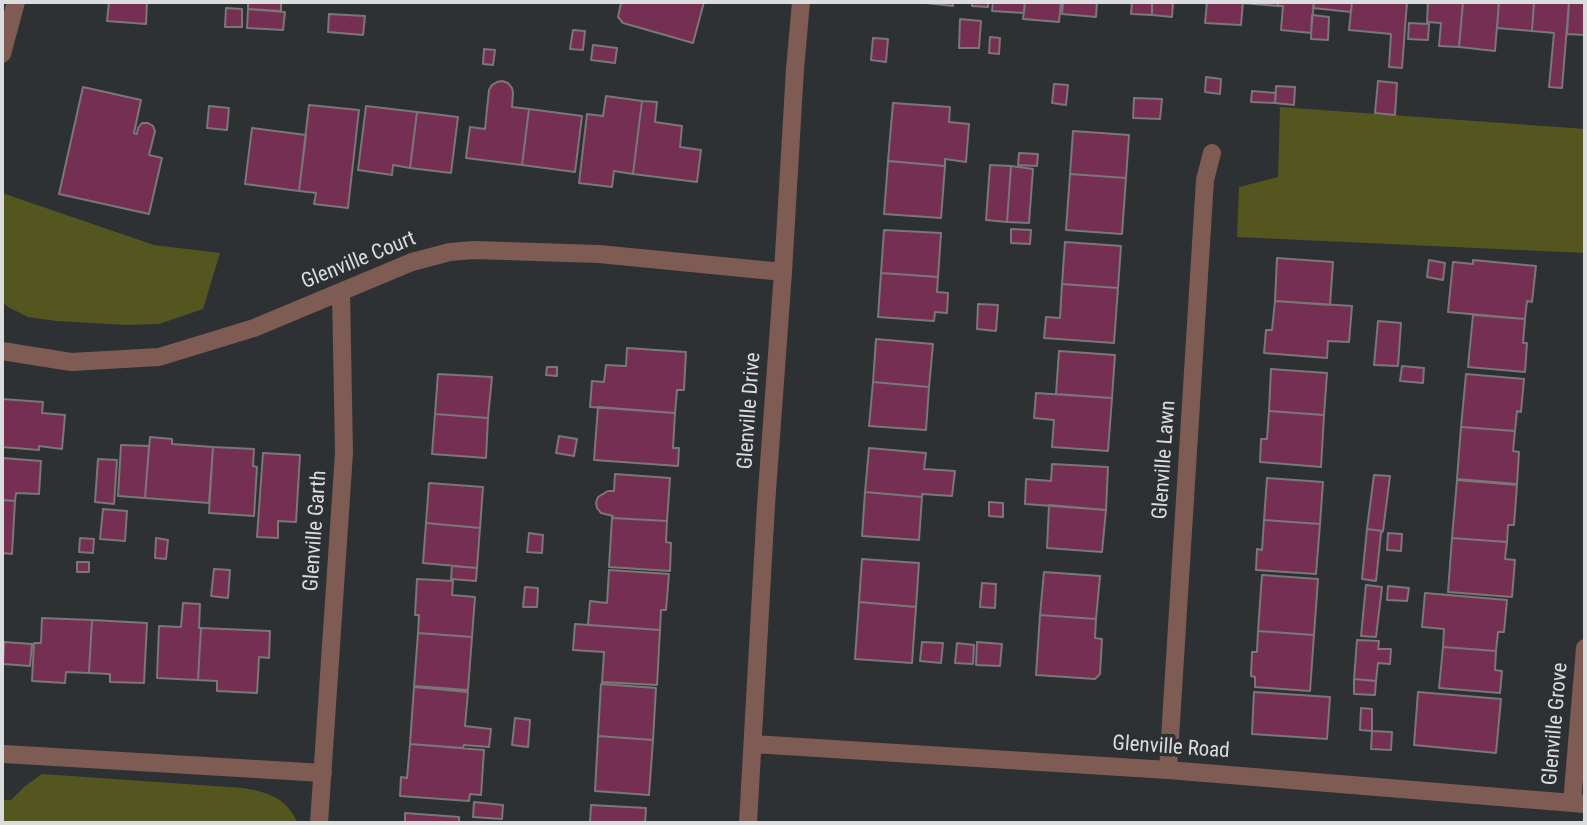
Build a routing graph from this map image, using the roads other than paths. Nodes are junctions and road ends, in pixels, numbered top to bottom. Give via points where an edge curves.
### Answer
1 (16, 2) edge
2 (802, 2) edge
3 (2, 54) edge
4 (1212, 153) dead end
5 (783, 272) junction
6 (341, 292) junction
7 (2, 351) edge
8 (1585, 648) edge
9 (753, 744) junction
10 (4, 754) dead end
11 (1168, 771) junction
12 (323, 773) junction
13 (1579, 804) edge
14 (319, 823) edge
15 (748, 823) edge

1 - 3 street
2 - 5 street, Glenville Drive
4 - 11 street, Glenville Lawn via 1205,180
5 - 6 street, Glenville Court via 599,254 474,250 412,262
5 - 9 street, Glenville Drive
6 - 7 street, Glenville Court via 254,328 159,357 71,362
6 - 12 street, Glenville Garth via 344,453
8 - 13 street, Glenville Grove
9 - 11 street, Glenville Road
9 - 15 street, Glenville Drive
10 - 12 street
11 - 13 street, Glenville Road
12 - 14 street, Glenville Garth

